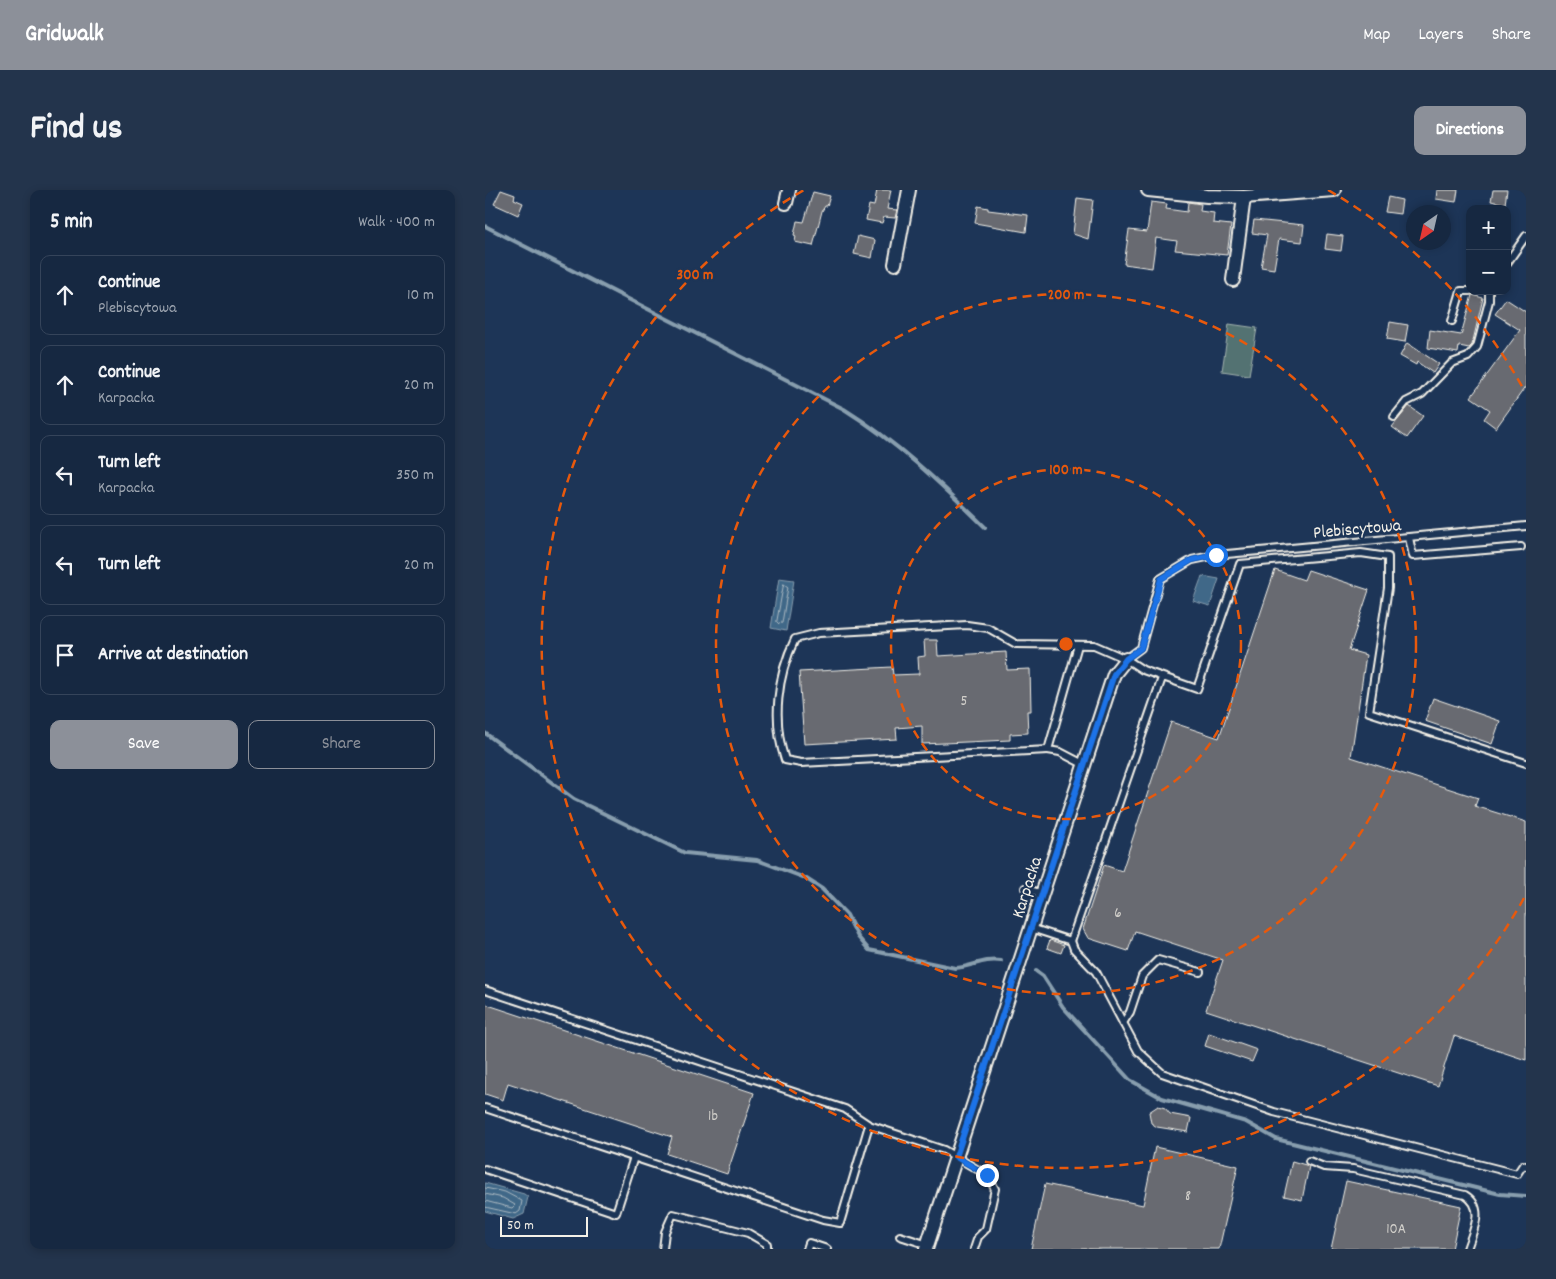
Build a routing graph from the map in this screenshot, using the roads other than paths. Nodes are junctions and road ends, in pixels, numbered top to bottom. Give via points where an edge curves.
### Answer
1 (909, 190) edge
2 (1148, 190) edge
3 (1334, 190) edge
4 (1303, 192) edge
5 (1267, 193) edge
6 (1244, 197) junction
7 (1526, 236) edge
8 (1511, 258) edge
9 (895, 264) dead end
10 (1233, 280) dead end
11 (1466, 291) edge
12 (1489, 295) edge
13 (1452, 322) dead end
14 (1394, 416) dead end
15 (1526, 526) edge
16 (1409, 538) junction
17 (1521, 547) dead end
18 (1192, 560) joint
19 (1079, 645) junction
20 (1126, 659) junction
21 (1162, 678) junction
22 (1048, 750) junction
23 (1526, 763) edge
24 (1085, 765) junction
25 (1025, 888) dead end
26 (1042, 894) junction
27 (1031, 928) junction
28 (1071, 941) junction
29 (1200, 972) dead end
30 (485, 990) edge
31 (1123, 1023) junction
32 (485, 1108) edge
33 (869, 1125) junction
34 (634, 1157) junction
35 (956, 1157) junction
36 (1526, 1158) edge
37 (1309, 1161) dead end
38 (1524, 1166) edge
39 (485, 1169) edge
40 (899, 1236) dead end
41 (927, 1247) edge
42 (663, 1249) edge
43 (767, 1249) edge
44 (807, 1249) edge
45 (827, 1249) edge
46 (974, 1249) edge
47 (1467, 1249) edge

1 - 9 street
2 - 6 street
3 - 4 street
4 - 5 street
5 - 6 street
6 - 10 street
7 - 8 lane
11 - 13 lane via 1461,291
12 - 14 lane via 1477,346 1468,357 1452,363 1423,394 1406,402
15 - 16 lane, Plebiscytowa
16 - 17 lane via 1413,556
16 - 18 lane, Plebiscytowa via 1216,555
18 - 20 lane, Karpacka via 1161,579 1141,648
19 - 20 lane via 1093,645
19 - 22 lane
19 - 22 lane via 1016,644 988,628 967,625 819,632 795,639 784,662 778,696 781,747 785,760 810,762
20 - 21 lane
20 - 24 street, Karpacka via 1114,674
21 - 23 lane via 1197,689 1239,564 1361,553 1388,557 1388,588 1369,712
21 - 28 lane
22 - 24 lane via 1060,752
24 - 26 street, Karpacka
25 - 26 lane
26 - 27 street, Karpacka
27 - 28 lane
27 - 35 street, Karpacka
28 - 31 lane via 1074,949 1096,972
29 - 31 lane via 1158,960 1142,976
30 - 33 lane via 845,1109
31 - 38 lane via 1146,1061 1171,1077 1275,1112 1517,1174
32 - 34 lane
33 - 34 lane via 840,1223
33 - 35 lane via 933,1145
34 - 39 lane via 616,1212
35 - 41 street, Karpacka
35 - 46 lane via 987,1175 995,1189 986,1229
36 - 38 lane
37 - 47 lane via 1473,1200 1477,1215
40 - 41 lane
42 - 43 lane via 665,1232 673,1214 748,1232 767,1244
44 - 45 lane via 809,1244

